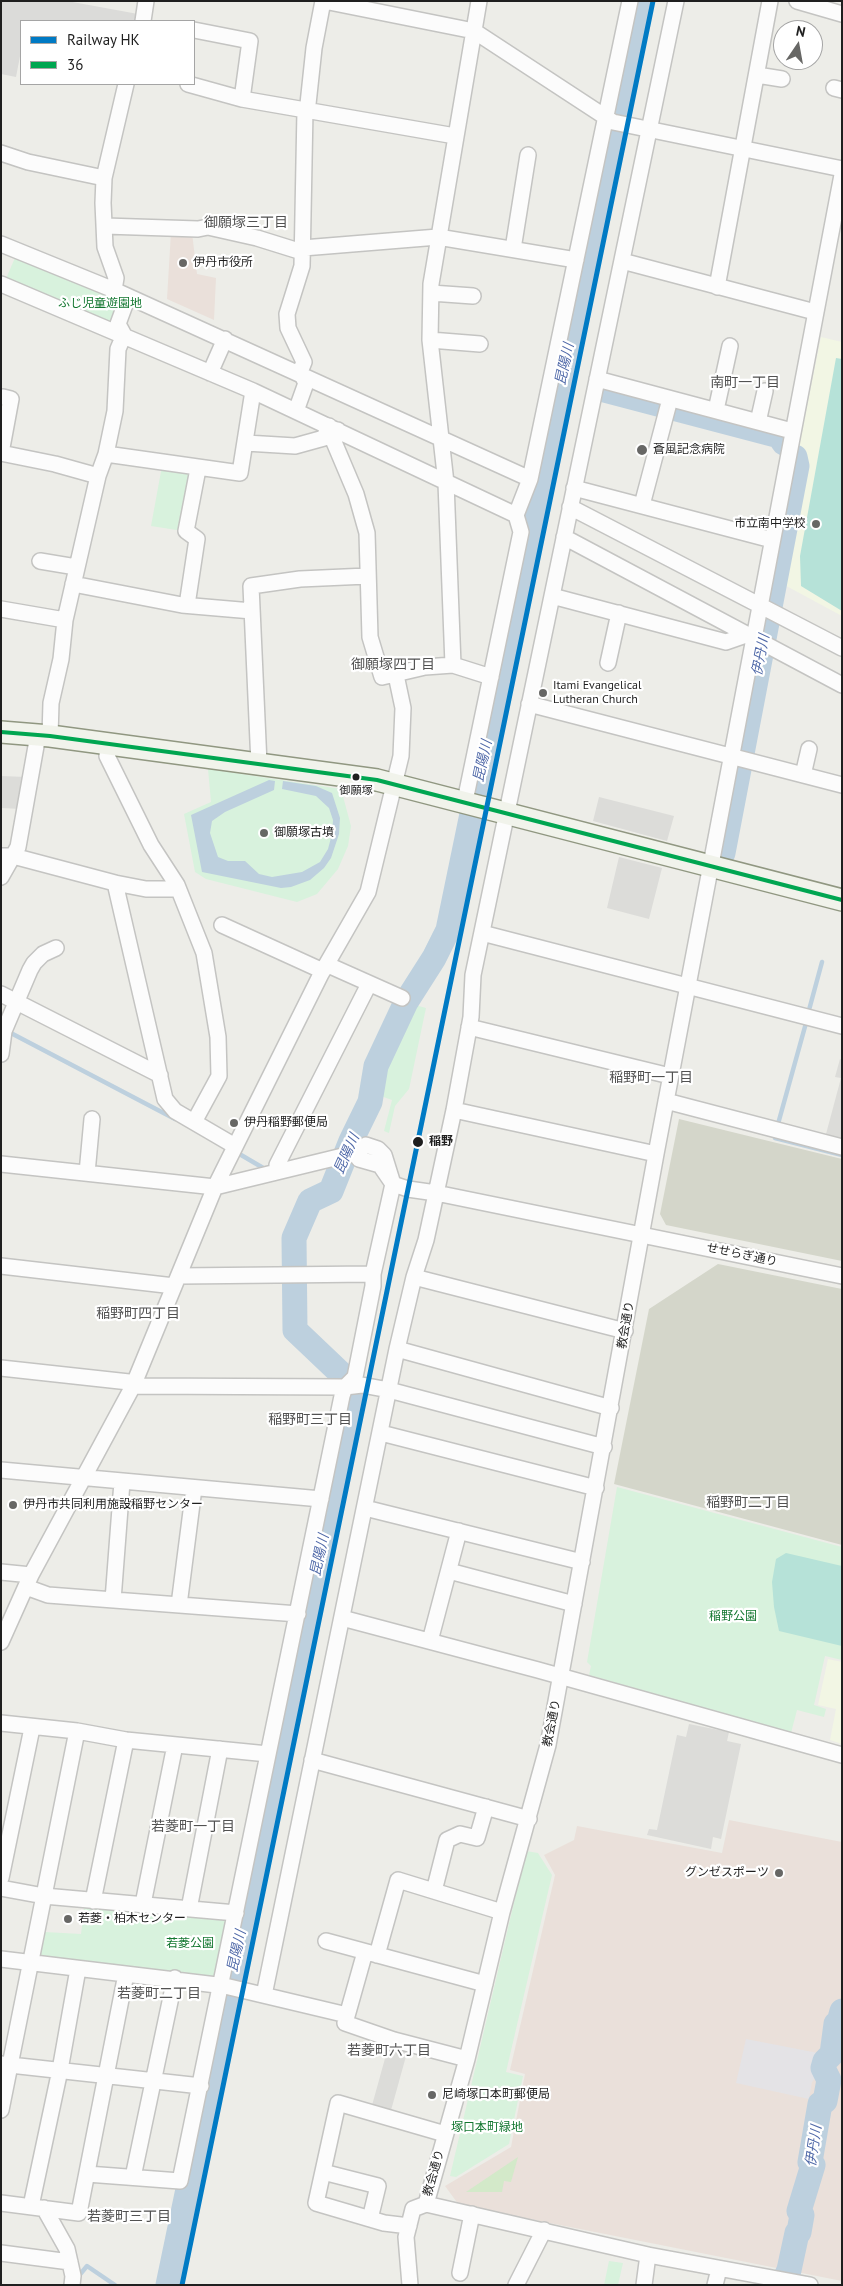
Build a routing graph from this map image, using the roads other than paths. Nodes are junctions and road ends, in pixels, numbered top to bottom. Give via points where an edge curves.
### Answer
1 (146, 1) edge
2 (324, 1) edge
3 (480, 1) edge
4 (630, 1) edge
5 (676, 1) edge
6 (770, 1) edge
7 (797, 1) edge
8 (842, 14) edge
9 (146, 20) edge
10 (195, 30) edge
11 (474, 31) junction
12 (757, 75) junction
13 (782, 79) dead end
14 (126, 85) edge
15 (192, 85) edge
16 (242, 99) junction
17 (305, 110) junction
18 (606, 119) junction
19 (648, 130) junction
20 (455, 136) junction
21 (742, 148) junction
22 (1, 153) edge
23 (528, 155) dead end
24 (842, 168) edge
25 (842, 176) edge
26 (104, 178) junction
27 (105, 226) junction
28 (438, 236) junction
29 (1, 244) edge
30 (513, 249) junction
31 (302, 250) junction
32 (576, 260) junction
33 (622, 261) junction
34 (1, 284) edge
35 (717, 286) junction
36 (114, 290) junction
37 (431, 293) junction
38 (473, 296) dead end
39 (816, 312) junction
40 (124, 335) junction
41 (225, 339) junction
42 (430, 340) junction
43 (480, 344) dead end
44 (730, 346) dead end
45 (210, 372) junction
46 (300, 372) junction
47 (597, 379) junction
48 (253, 391) junction
49 (765, 391) dead end
50 (11, 399) dead end
51 (670, 399) junction
52 (716, 410) junction
53 (296, 411) junction
54 (758, 422) junction
55 (334, 428) junction
56 (792, 431) junction
57 (440, 436) junction
58 (246, 443) junction
59 (1, 453) edge
60 (106, 454) junction
61 (198, 469) junction
62 (98, 476) junction
63 (530, 478) junction
64 (446, 483) junction
65 (574, 488) junction
66 (642, 505) junction
67 (570, 507) junction
68 (516, 515) junction
69 (564, 537) junction
70 (772, 540) junction
71 (40, 561) dead end
72 (76, 567) junction
73 (367, 576) junction
74 (73, 584) junction
75 (552, 596) junction
76 (187, 606) junction
77 (766, 607) junction
78 (1, 609) edge
79 (252, 612) junction
80 (619, 613) junction
81 (65, 620) junction
82 (757, 638) junction
83 (842, 648) edge
84 (608, 663) dead end
85 (454, 666) junction
86 (396, 675) junction
87 (491, 677) junction
88 (842, 685) edge
89 (529, 704) junction
90 (1, 732) edge
91 (44, 736) junction
92 (108, 744) junction
93 (809, 749) dead end
94 (737, 759) junction
95 (259, 764) junction
96 (803, 775) junction
97 (396, 784) junction
98 (842, 785) edge
99 (471, 803) junction
100 (506, 812) junction
101 (7, 856) edge
102 (710, 866) junction
103 (1, 877) edge
104 (115, 884) junction
105 (178, 888) junction
106 (842, 900) edge
107 (222, 925) dead end
108 (482, 933) junction
109 (56, 948) dead end
110 (325, 968) junction
111 (369, 984) junction
112 (688, 986) junction
113 (1, 994) edge
114 (402, 998) dead end
115 (16, 1002) junction
116 (842, 1026) edge
117 (470, 1027) junction
118 (1, 1054) edge
119 (160, 1075) junction
120 (670, 1076) junction
121 (666, 1101) junction
122 (454, 1110) junction
123 (92, 1119) dead end
124 (194, 1122) junction
125 (235, 1146) junction
126 (842, 1147) edge
127 (656, 1154) junction
128 (1, 1164) edge
129 (278, 1171) junction
130 (87, 1173) junction
131 (394, 1184) junction
132 (215, 1187) junction
133 (436, 1193) junction
134 (642, 1235) junction
135 (1, 1266) edge
136 (373, 1274) junction
137 (842, 1276) edge
138 (414, 1277) junction
139 (176, 1281) junction
140 (625, 1331) junction
141 (397, 1349) junction
142 (1, 1368) edge
143 (354, 1383) junction
144 (133, 1386) junction
145 (389, 1390) junction
146 (611, 1408) junction
147 (381, 1432) junction
148 (604, 1447) junction
149 (1, 1470) edge
150 (84, 1478) junction
151 (122, 1482) junction
152 (194, 1488) junction
153 (596, 1488) junction
154 (321, 1499) junction
155 (365, 1508) junction
156 (459, 1531) junction
157 (582, 1562) junction
158 (449, 1571) junction
159 (1, 1572) edge
160 (28, 1581) junction
161 (113, 1600) junction
162 (574, 1604) junction
163 (179, 1605) junction
164 (298, 1614) junction
165 (342, 1618) junction
166 (1, 1642) edge
167 (430, 1642) junction
168 (561, 1677) junction
169 (1, 1723) edge
170 (32, 1728) junction
171 (77, 1731) junction
172 (126, 1740) junction
173 (175, 1744) junction
174 (220, 1749) junction
175 (268, 1754) junction
176 (842, 1755) edge
177 (312, 1760) junction
178 (486, 1807) junction
179 (529, 1819) junction
180 (1, 1878) edge
181 (1, 1888) edge
182 (434, 1891) junction
183 (44, 1896) junction
184 (93, 1901) junction
185 (143, 1904) junction
186 (189, 1909) junction
187 (502, 1912) junction
188 (236, 1913) junction
189 (326, 1941) dead end
190 (371, 1954) junction
191 (1, 1960) edge
192 (31, 1962) junction
193 (78, 1969) junction
194 (126, 1974) junction
195 (175, 1978) junction
196 (485, 1984) junction
197 (227, 1986) junction
198 (264, 1995) junction
199 (346, 2015) junction
200 (467, 2059) junction
201 (6, 2064) edge
202 (60, 2070) junction
203 (106, 2076) junction
204 (153, 2082) junction
205 (201, 2086) junction
206 (1, 2110) edge
207 (446, 2134) junction
208 (322, 2172) junction
209 (87, 2174) junction
210 (133, 2177) junction
211 (1, 2203) edge
212 (426, 2204) junction
213 (37, 2207) junction
214 (472, 2214) junction
215 (370, 2219) junction
216 (409, 2226) junction
217 (544, 2230) junction
218 (1, 2253) edge
219 (648, 2255) junction
220 (70, 2262) junction
221 (719, 2269) junction
222 (460, 2273) dead end
223 (803, 2284) edge
224 (72, 2285) edge
225 (410, 2285) edge
226 (516, 2285) edge
227 (644, 2285) edge
228 (715, 2285) edge

1 - 9 street
2 - 11 street
2 - 17 street
3 - 11 street
4 - 18 street
5 - 19 street
6 - 12 street
7 - 8 street
10 - 16 street via 250,41
11 - 18 street
11 - 20 street
12 - 13 street
12 - 21 street
14 - 26 street
15 - 16 street
16 - 17 street
17 - 20 street
17 - 31 street
18 - 19 street
18 - 32 street
19 - 21 street
19 - 33 street
20 - 28 street
21 - 24 street
21 - 35 street
22 - 26 street
23 - 30 street
25 - 39 street, 教会通り
26 - 27 street
27 - 31 street via 208,227
27 - 36 street via 105,247 116,278
28 - 30 street
28 - 31 street
28 - 37 street
29 - 36 street
30 - 32 street
31 - 46 street via 302,266 287,314 288,328 304,362
32 - 63 street
33 - 35 street
33 - 47 street
34 - 40 street
35 - 39 street
36 - 40 street via 126,302 118,324
36 - 41 street
37 - 38 street
37 - 42 street
39 - 56 street, 教会通り
40 - 45 street
40 - 60 street via 118,349 115,411
41 - 45 street
41 - 46 street
42 - 43 street
42 - 57 street
44 - 52 street
45 - 48 street
46 - 53 street via 306,382
46 - 57 street
47 - 51 street
47 - 65 street
48 - 53 street
48 - 58 street
49 - 54 street
50 - 59 street
51 - 52 street
51 - 66 street
52 - 54 street
53 - 55 street
54 - 56 street
55 - 58 street via 324,438 295,446
55 - 64 street
55 - 73 street via 334,442 356,494 367,533
56 - 70 street, 教会通り
57 - 63 street
57 - 64 street
58 - 61 street via 240,473
59 - 62 street
60 - 61 street
60 - 62 street
61 - 76 street via 186,531 197,539
62 - 72 street
63 - 68 street
64 - 68 street
64 - 85 street
65 - 66 street
65 - 67 street
66 - 70 street
67 - 69 street
67 - 77 street
68 - 87 street via 521,532
69 - 75 street
69 - 82 street
70 - 77 street, 教会通り
71 - 72 street
72 - 74 street
73 - 79 street via 251,586
73 - 86 street via 370,637 377,664 382,677
74 - 76 street
74 - 81 street
75 - 80 street
75 - 89 street
76 - 79 street
77 - 82 street, 教会通り
77 - 83 street
78 - 81 street
79 - 95 street
80 - 82 street via 726,642
80 - 84 street
81 - 91 street via 61,659
82 - 88 street
82 - 94 street, 教会通り
85 - 86 street via 425,667
85 - 87 street
86 - 97 street via 403,708 403,743
87 - 99 street
89 - 94 street
89 - 100 street
90 - 91 main road
91 - 92 main road
91 - 101 street via 18,847
92 - 95 main road
92 - 105 street via 107,756 151,845
93 - 96 street
94 - 96 street
94 - 102 street, 教会通り
95 - 97 main road
96 - 98 street
97 - 99 main road
97 - 110 street via 368,892
99 - 100 main road
100 - 102 main road
100 - 108 street
101 - 103 street
101 - 104 street
102 - 106 main road
102 - 112 street, 教会通り
104 - 105 street via 146,889
104 - 119 street
105 - 124 street via 204,953 218,1037 219,1076
107 - 110 street
108 - 112 street
108 - 117 street via 473,975
109 - 115 street via 34,963
110 - 111 street
110 - 125 street
111 - 114 street
111 - 129 street via 277,1165
112 - 116 street
112 - 120 street, 教会通り
113 - 115 street
115 - 118 street via 4,1031
115 - 119 street
117 - 120 street
117 - 122 street
119 - 124 street via 167,1105
120 - 121 street, 教会通り
121 - 126 street
121 - 127 street, 教会通り
122 - 127 street
122 - 133 street
123 - 130 street
124 - 125 street
125 - 132 street
127 - 134 street, 教会通り
128 - 130 street
129 - 131 street via 347,1155 383,1168
129 - 132 street
130 - 132 street
131 - 133 street, せせらぎ通り
131 - 136 street
132 - 139 street
133 - 134 street, せせらぎ通り
133 - 138 street
134 - 137 street, せせらぎ通り
134 - 140 street, 教会通り
135 - 139 street
136 - 139 street
136 - 143 street
138 - 140 street
138 - 141 street
139 - 144 street
140 - 146 street, 教会通り
141 - 145 street
141 - 146 street
142 - 144 street via 129,1382
143 - 144 street
143 - 145 street
143 - 154 street
144 - 150 street
145 - 147 street
145 - 148 street
146 - 148 street, 教会通り
147 - 153 street
147 - 155 street
148 - 153 street, 教会通り
149 - 150 street
150 - 151 street
150 - 160 street
151 - 152 street
151 - 161 street
152 - 154 street
152 - 163 street
153 - 157 street, 教会通り
154 - 164 street
155 - 156 street
155 - 165 street
156 - 157 street
156 - 158 street
157 - 162 street, 教会通り
158 - 162 street
158 - 167 street
159 - 160 street
160 - 161 street via 48,1594
160 - 166 street
161 - 163 street
162 - 168 street, 教会通り
163 - 164 street
164 - 175 street
165 - 167 street
165 - 177 street
167 - 168 street
168 - 176 street
168 - 179 street, 教会通り
169 - 170 street
170 - 171 street
170 - 180 street
171 - 172 street
171 - 183 street
172 - 173 street
172 - 184 street
173 - 174 street
173 - 185 street
174 - 175 street
174 - 186 street
175 - 188 street
177 - 178 street
177 - 198 street
178 - 179 street
178 - 182 street via 477,1838 460,1834 447,1840
179 - 187 street, 教会通り
181 - 183 street
182 - 187 street
182 - 190 street via 398,1880
183 - 184 street
183 - 192 street
184 - 185 street
185 - 186 street
186 - 188 street
187 - 196 street, 教会通り
188 - 197 street
189 - 190 street
190 - 196 street
190 - 199 street
191 - 192 street
192 - 193 street
192 - 201 street
193 - 194 street
193 - 202 street
194 - 195 street
194 - 203 street
195 - 197 street
195 - 204 street
196 - 200 street, 教会通り
197 - 198 street
197 - 205 street
198 - 199 street
199 - 200 street via 345,2023
200 - 207 street, 教会通り
201 - 202 street
201 - 206 street
202 - 203 street
202 - 213 street
203 - 204 street
203 - 209 street
204 - 205 street
204 - 210 street
205 - 210 street via 180,2181
207 - 208 street via 338,2103
207 - 212 street, 教会通り
208 - 215 street via 316,2203
208 - 215 street via 378,2186
209 - 210 street
209 - 213 street via 79,2213
211 - 213 street
212 - 214 street
212 - 216 street via 413,2209
213 - 220 street via 62,2237
214 - 217 street
214 - 222 street
215 - 216 street
216 - 225 street via 406,2237
217 - 219 street
217 - 226 street
218 - 220 street
219 - 221 street
219 - 227 street
220 - 224 street
221 - 223 street
221 - 228 street

